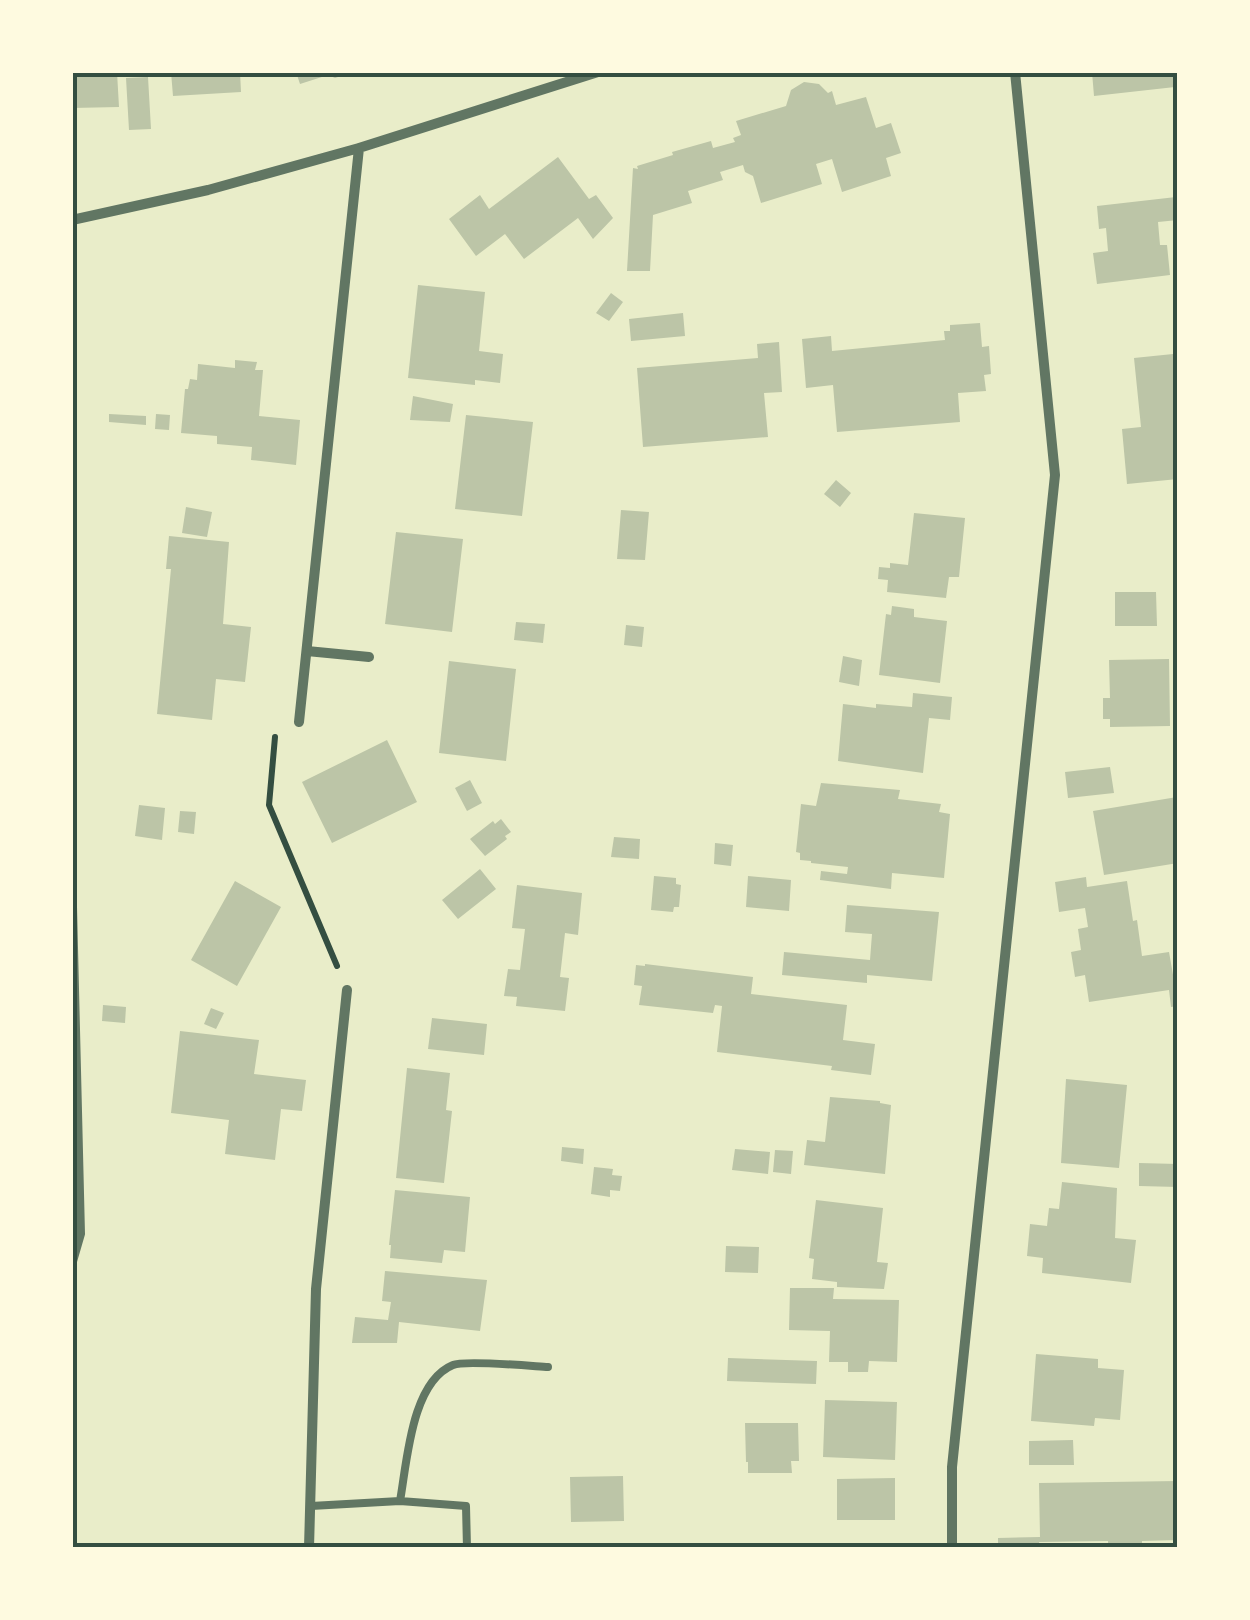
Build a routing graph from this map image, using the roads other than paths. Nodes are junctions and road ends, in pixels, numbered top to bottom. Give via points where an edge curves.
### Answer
1 (598, 72) edge
2 (1014, 72) edge
3 (359, 148) junction
4 (72, 220) edge
5 (307, 651) junction
6 (370, 657) dead end
7 (299, 722) road end
8 (72, 866) edge
9 (347, 990) road end
10 (72, 1265) edge
11 (548, 1366) dead end
12 (72, 1418) edge
13 (400, 1501) junction
14 (311, 1506) junction
15 (72, 1521) edge
16 (309, 1548) edge
17 (467, 1548) edge
18 (952, 1548) edge

1 - 3 street
2 - 18 street via 1055,475 952,1468
3 - 4 street
3 - 5 street
5 - 6 street
5 - 7 street
8 - 10 lane via 82,1234
9 - 14 street via 316,1289
11 - 13 lane via 454,1364 432,1379 415,1416
12 - 15 lane
13 - 14 lane
13 - 17 lane via 466,1506
14 - 16 street

